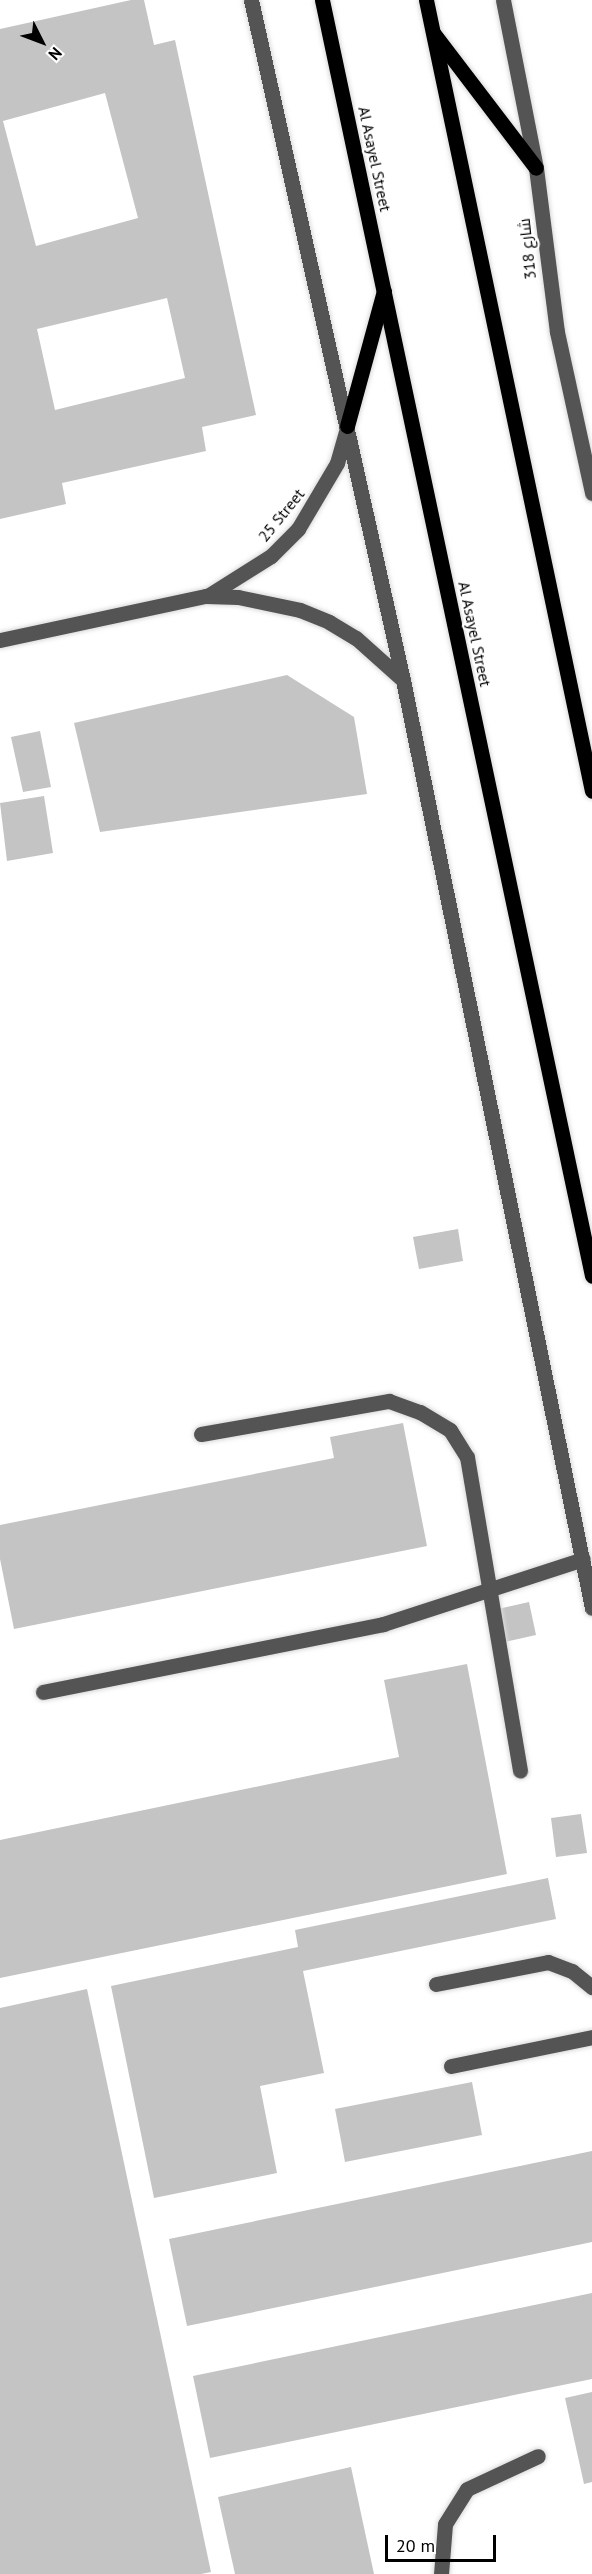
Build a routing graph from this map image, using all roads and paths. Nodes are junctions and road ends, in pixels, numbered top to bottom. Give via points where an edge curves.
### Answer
1 (251, 0) edge
2 (322, 0) edge
3 (426, 0) edge
4 (503, 0) edge
5 (432, 31) junction
6 (536, 168) junction
7 (384, 289) junction
8 (347, 426) junction
9 (592, 493) edge
10 (206, 596) junction
11 (0, 640) edge
12 (403, 680) junction
13 (592, 791) edge
14 (592, 1276) edge
15 (201, 1434) dead end
16 (583, 1559) junction
17 (490, 1587) junction
18 (592, 1608) edge
19 (43, 1692) dead end
20 (520, 1771) dead end
21 (436, 1984) dead end
22 (592, 1987) edge
23 (592, 2037) edge
24 (451, 2066) dead end
25 (538, 2456) dead end
26 (441, 2574) edge

1 - 8 street
2 - 7 main road, Al Asayel Street
3 - 5 main road
4 - 6 street, شارع 318
5 - 6 main road
5 - 13 main road
6 - 9 street, شارع 318 via 555,320
7 - 8 main road
7 - 14 main road, Al Asayel Street
8 - 10 street, 25 Street via 337,463 298,528 271,556
8 - 12 street
10 - 11 street, 25 Street
10 - 12 street, 25 Street via 269,601 300,610 356,638
12 - 16 street
15 - 17 street via 388,1401 420,1412 450,1430 467,1457
16 - 17 street
16 - 18 street
17 - 19 street via 382,1624
17 - 20 street
21 - 22 street via 548,1962 572,1971
23 - 24 street
25 - 26 street via 466,2489 445,2524

